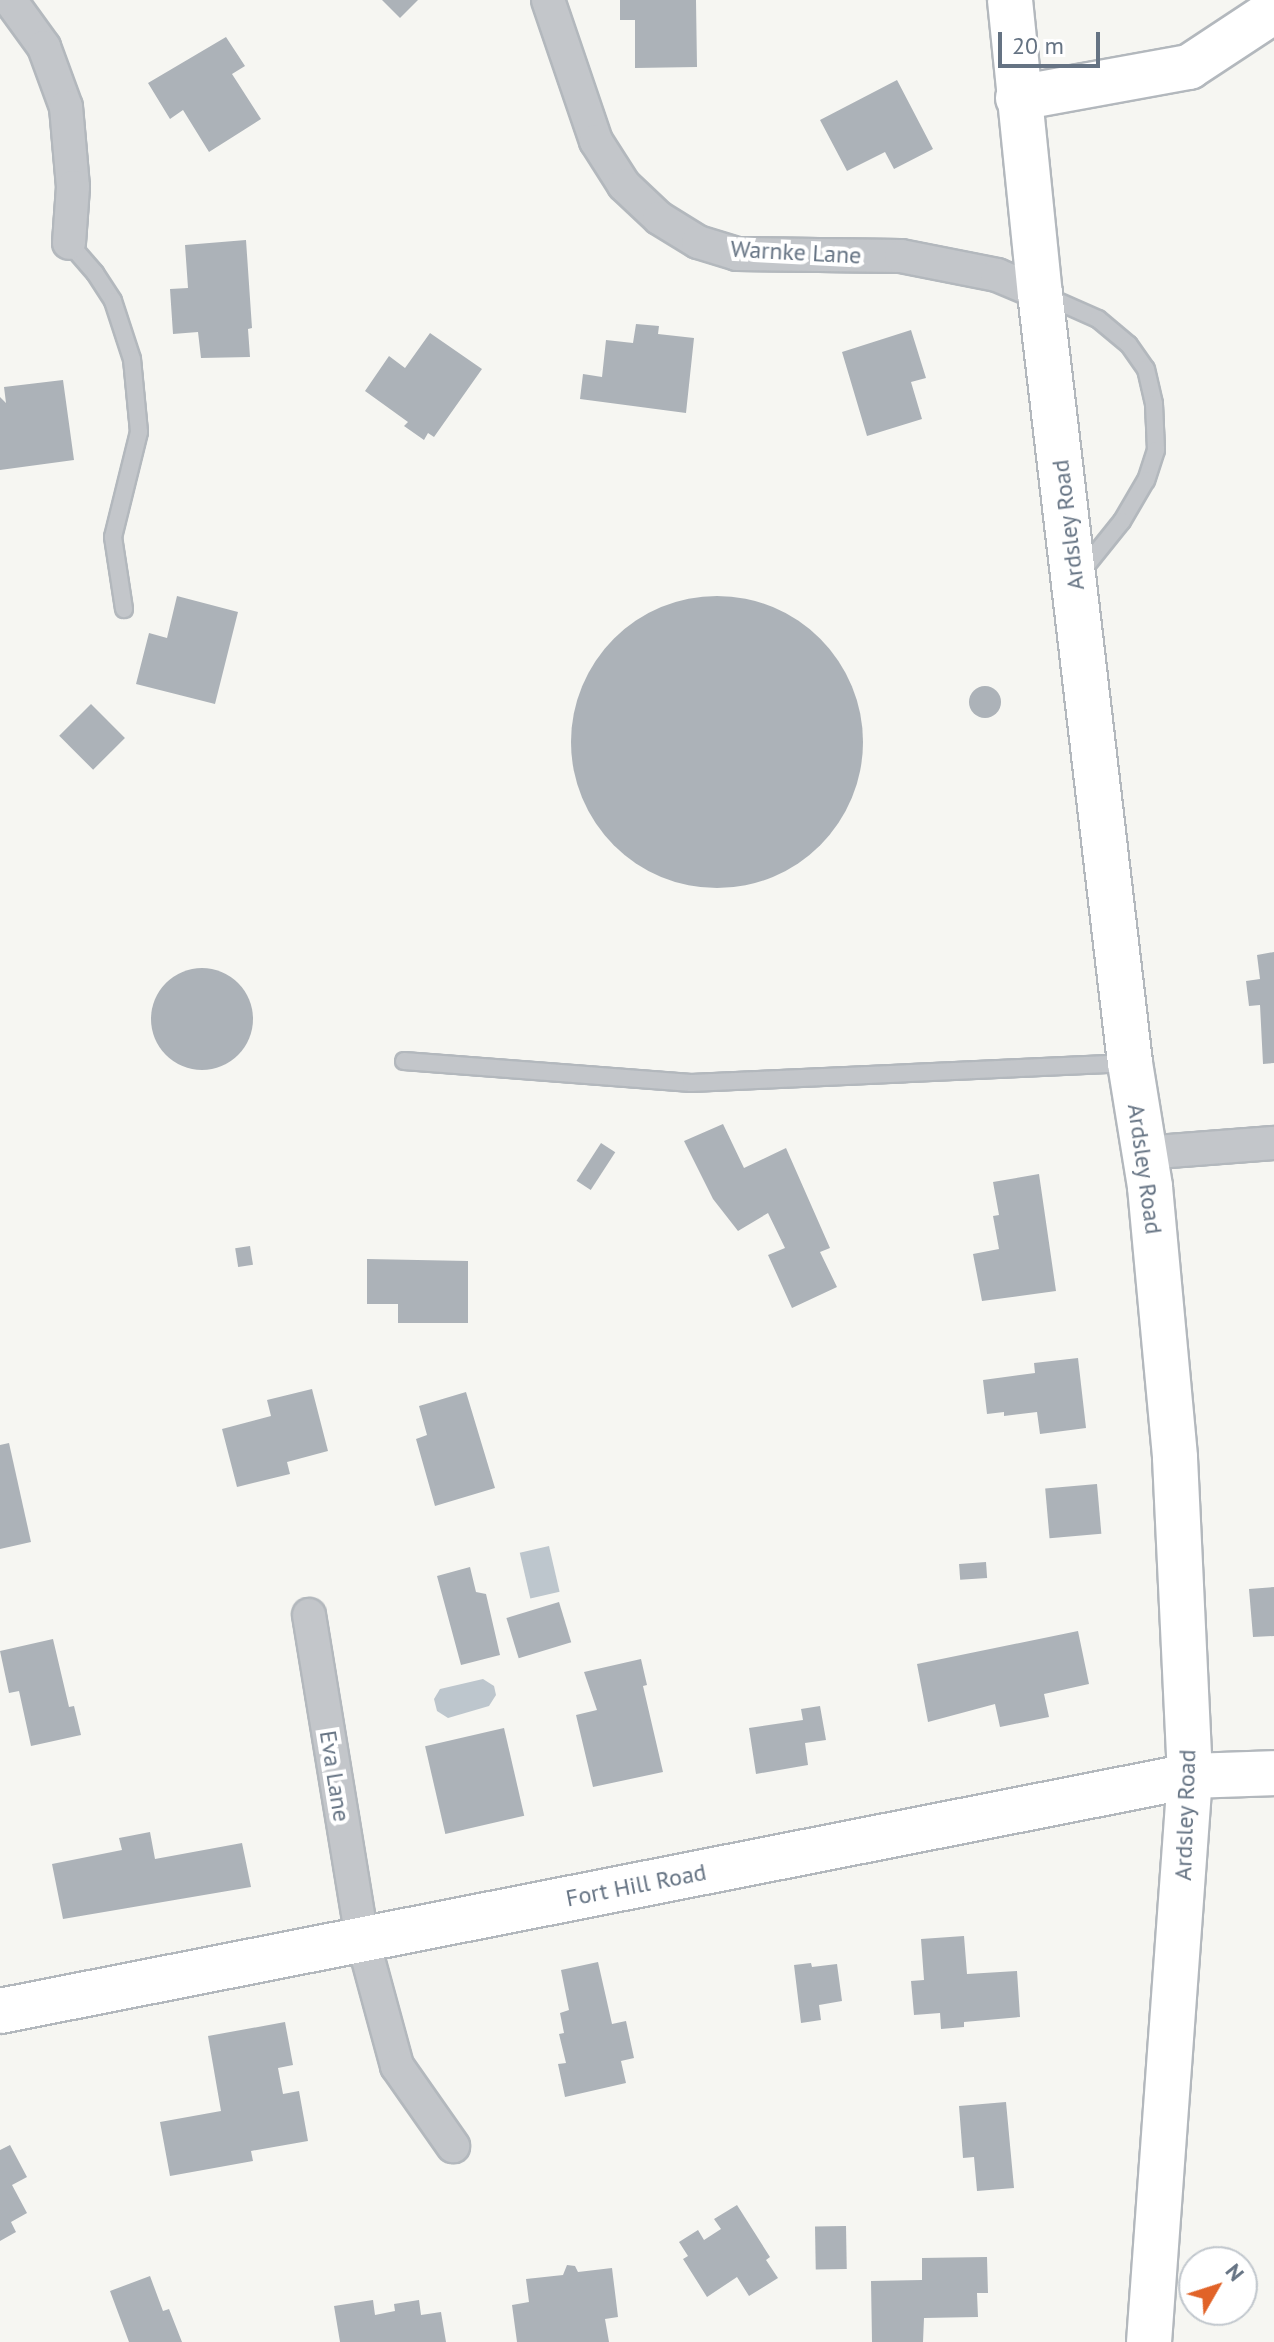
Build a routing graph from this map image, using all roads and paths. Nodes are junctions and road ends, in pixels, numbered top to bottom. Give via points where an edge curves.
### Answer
1 (10, 0) edge
2 (548, 0) edge
3 (1010, 0) edge
4 (1274, 11) edge
5 (1018, 98) junction
6 (69, 243) joint
7 (1040, 293) junction
8 (1075, 580) junction
9 (124, 609) dead end
10 (404, 1061) dead end
11 (1130, 1063) junction
12 (1274, 1143) edge
13 (1143, 1153) junction
14 (309, 1615) dead end
15 (1274, 1773) edge
16 (1190, 1776) junction
17 (362, 1937) junction
18 (0, 2011) edge
19 (453, 2146) dead end
20 (1149, 2342) edge

1 - 6 street via 44,47 66,107 73,187
2 - 7 street, Warnke Lane via 596,141 624,185 685,234 737,254 901,256 997,275
3 - 5 main road, Ardsley Road
4 - 5 main road via 1189,67
5 - 7 main road, Ardsley Road
6 - 9 lane via 113,301 132,359 139,432 113,537
7 - 8 main road, Ardsley Road
7 - 8 lane via 1098,319 1129,345 1146,369 1154,404 1156,450 1146,480 1122,521
8 - 11 main road, Ardsley Road
10 - 11 lane via 691,1083
11 - 13 main road, Ardsley Road
12 - 13 street
13 - 16 main road, Ardsley Road via 1175,1458
14 - 17 street, Eva Lane
15 - 16 main road, Fort Hill Road
16 - 17 main road, Fort Hill Road
16 - 20 main road, Ardsley Road
17 - 18 main road, Fort Hill Road
17 - 19 street, Eva Lane via 397,2066

